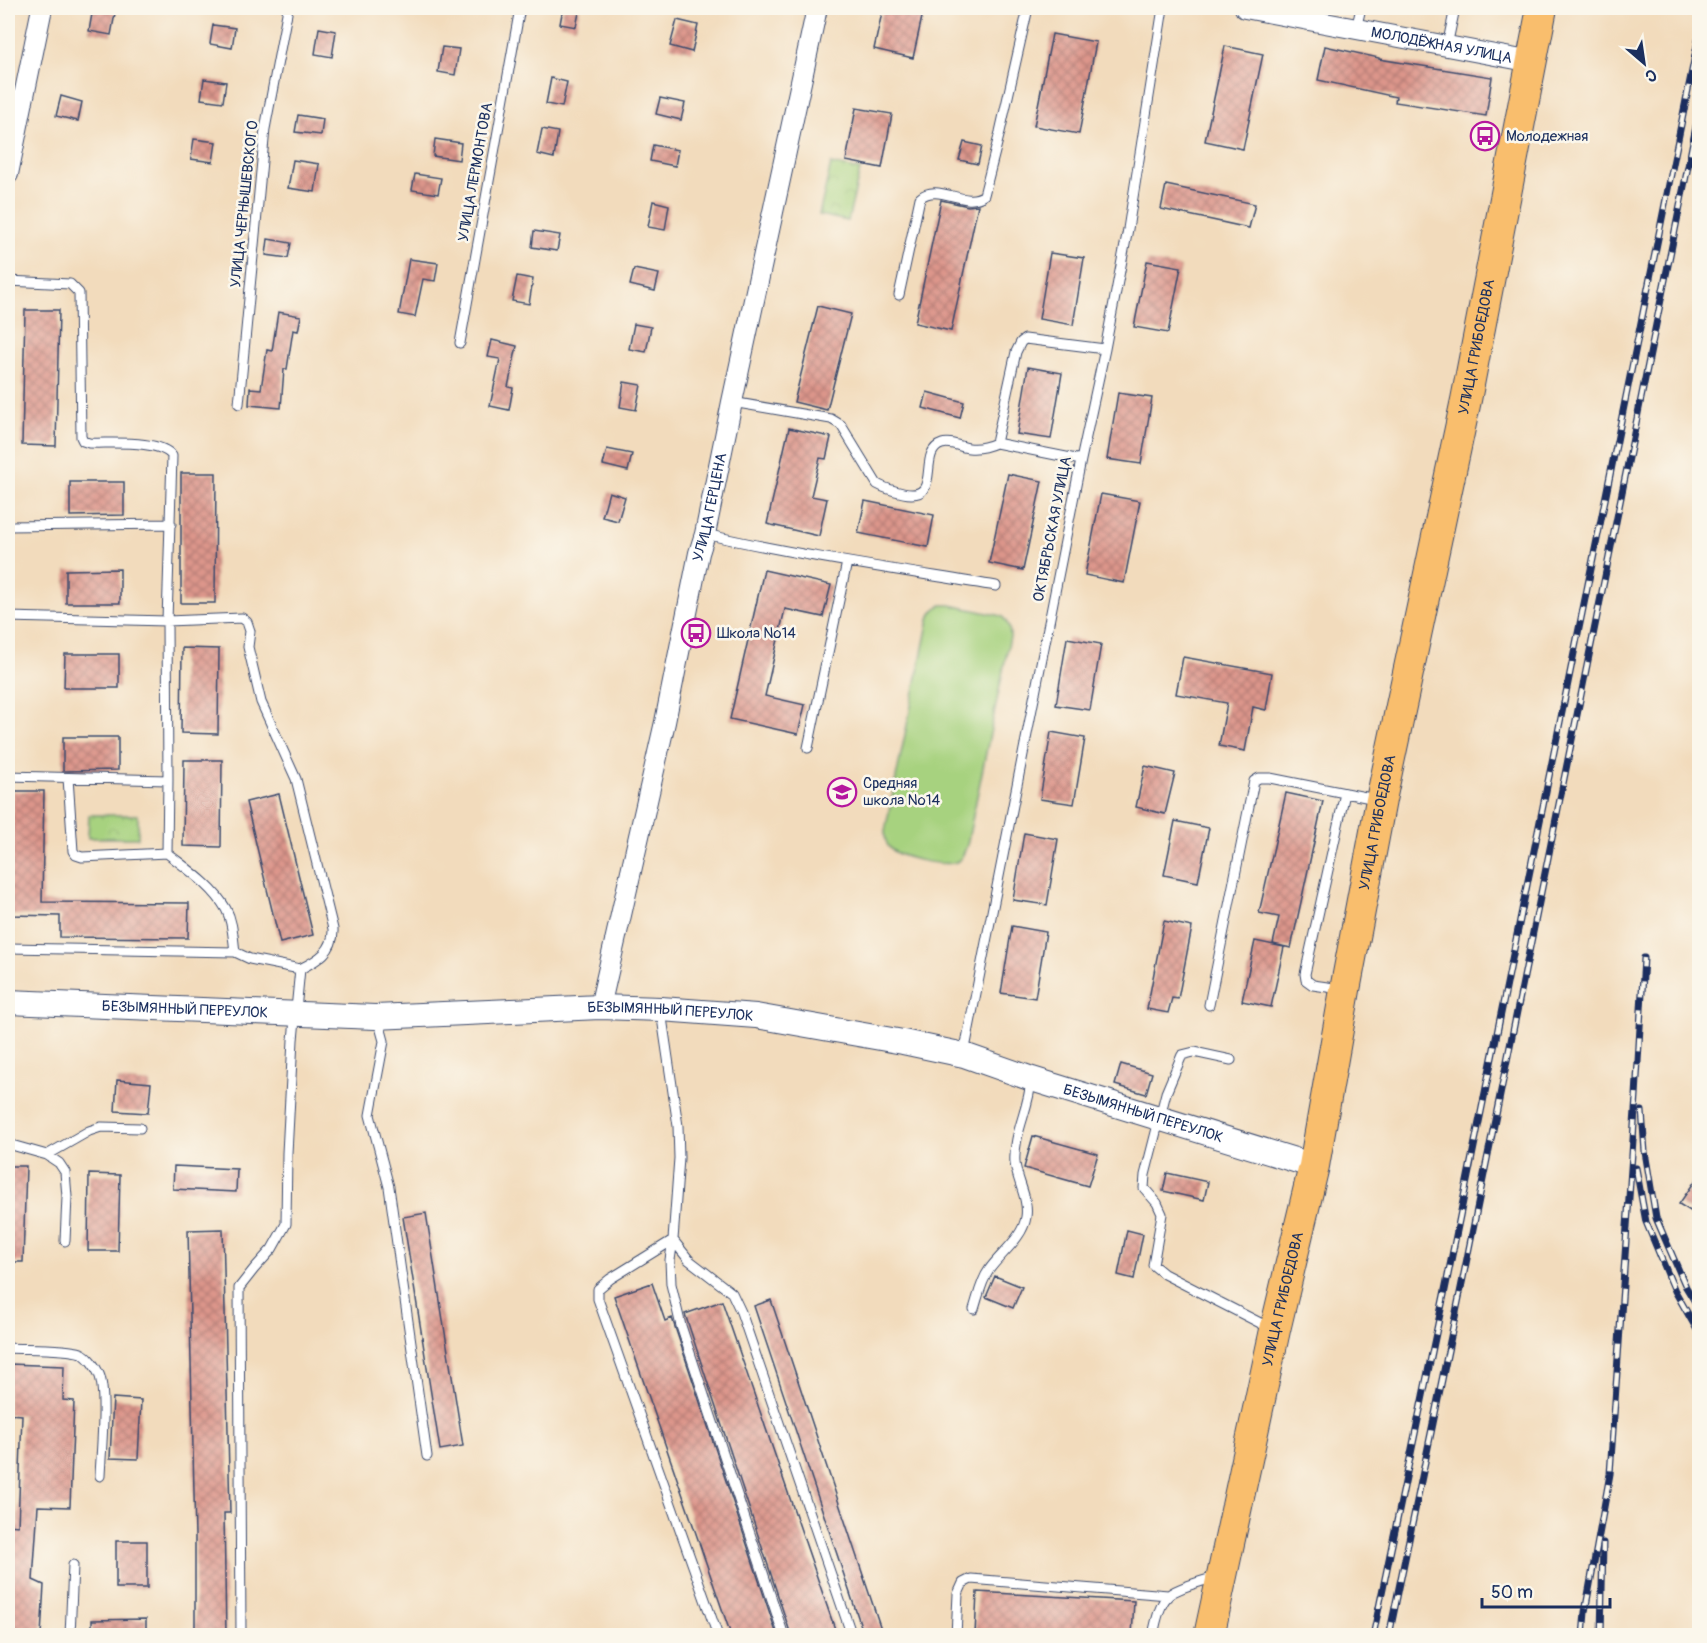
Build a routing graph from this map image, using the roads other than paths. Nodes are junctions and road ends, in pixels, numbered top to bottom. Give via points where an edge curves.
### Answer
1 (42, 8) edge
2 (288, 8) edge
3 (520, 8) edge
4 (817, 8) edge
5 (1028, 8) edge
6 (1163, 8) edge
7 (1361, 8) edge
8 (1455, 8) edge
9 (1542, 8) edge
10 (1257, 9) edge
11 (1356, 29) junction
12 (1447, 46) junction
13 (1532, 62) junction
14 (8, 168) edge
15 (8, 281) edge
16 (899, 295) dead end
17 (460, 343) dead end
18 (1105, 349) junction
19 (732, 402) junction
20 (239, 404) dead end
21 (996, 443) junction
22 (1081, 460) junction
23 (171, 524) junction
24 (8, 526) edge
25 (705, 534) junction
26 (847, 562) junction
27 (996, 586) dead end
28 (8, 617) edge
29 (167, 621) junction
30 (808, 748) dead end
31 (8, 776) edge
32 (68, 778) junction
33 (168, 780) junction
34 (1345, 794) junction
35 (1382, 800) junction
36 (167, 853) junction
37 (8, 948) edge
38 (235, 952) junction
39 (300, 969) junction
40 (1345, 990) junction
41 (8, 1002) edge
42 (1209, 1005) dead end
43 (600, 1007) junction
44 (661, 1009) junction
45 (296, 1014) junction
46 (375, 1017) junction
47 (964, 1055) junction
48 (1231, 1060) dead end
49 (1032, 1079) junction
50 (1159, 1117) junction
51 (140, 1128) dead end
52 (8, 1144) edge
53 (47, 1155) junction
54 (1314, 1166) junction
55 (673, 1240) junction
56 (65, 1241) dead end
57 (974, 1309) dead end
58 (1275, 1330) junction
59 (8, 1348) edge
60 (427, 1456) dead end
61 (100, 1476) dead end
62 (73, 1565) dead end
63 (1221, 1575) junction
64 (1168, 1595) junction
65 (70, 1635) edge
66 (241, 1635) edge
67 (718, 1635) edge
68 (784, 1635) edge
69 (852, 1635) edge
70 (956, 1635) edge
71 (1153, 1635) edge
72 (1209, 1635) edge

1 - 14 street
2 - 20 lane, УЛИЦА ЧЕРНЫШЕВСКОГО via 266,129
3 - 17 lane, УЛИЦА ЛЕРМОНТОВА
4 - 19 street, УЛИЦА ГЕРЦЕНА
5 - 16 lane via 984,195 978,200 932,192 920,198
6 - 18 lane, ОКТЯБРЬСКАЯ УЛИЦА
7 - 11 lane
8 - 12 lane
9 - 13 main road, УЛИЦА ГРИБОЕДОВА
10 - 11 street, МОЛОДЁЖНАЯ УЛИЦА
11 - 12 street, МОЛОДЁЖНАЯ УЛИЦА
12 - 13 street, МОЛОДЁЖНАЯ УЛИЦА
13 - 35 main road, УЛИЦА ГРИБОЕДОВА
15 - 23 lane via 69,284 79,293 81,437 89,443 141,444 168,451 172,456
18 - 21 lane via 1030,338 1021,342
18 - 22 lane, ОКТЯБРЬСКАЯ УЛИЦА
19 - 21 lane via 831,419 841,425 877,484 914,496 926,486 931,453 936,446 944,442 983,448
19 - 25 street, УЛИЦА ГЕРЦЕНА
21 - 22 lane
22 - 47 lane, ОКТЯБРЬСКАЯ УЛИЦА
23 - 24 lane
23 - 29 lane
25 - 26 lane
25 - 43 street, УЛИЦА ГЕРЦЕНА
26 - 27 lane
26 - 30 lane
28 - 29 lane
29 - 33 lane
29 - 39 lane via 242,618 247,622 248,647 261,702 296,779 333,929 334,937 324,955
31 - 32 lane
32 - 33 lane
32 - 36 lane via 76,855
33 - 36 lane
34 - 35 lane
34 - 40 lane via 1305,974 1313,985
34 - 42 lane via 1270,778 1254,782
35 - 40 main road, УЛИЦА ГРИБОЕДОВА
36 - 38 lane via 213,893 226,910
37 - 38 lane
38 - 39 lane
39 - 45 lane
40 - 54 main road, УЛИЦА ГРИБОЕДОВА
41 - 45 street, БЕЗЫМЯННЫЙ ПЕРЕУЛОК
43 - 44 street, БЕЗЫМЯННЫЙ ПЕРЕУЛОК
43 - 46 street, БЕЗЫМЯННЫЙ ПЕРЕУЛОК
44 - 47 street, БЕЗЫМЯННЫЙ ПЕРЕУЛОК via 756,1016
44 - 55 lane via 678,1126
45 - 46 street, БЕЗЫМЯННЫЙ ПЕРЕУЛОК
45 - 66 lane via 286,1153 286,1224 272,1250 239,1288
46 - 60 lane via 384,1041 370,1115 389,1187
47 - 49 street, БЕЗЫМЯННЫЙ ПЕРЕУЛОК
48 - 50 lane via 1194,1052 1182,1055
49 - 50 street, БЕЗЫМЯННЫЙ ПЕРЕУЛОК
49 - 57 lane via 1016,1138 1016,1163 1026,1218 1018,1235 987,1272
50 - 54 street, БЕЗЫМЯННЫЙ ПЕРЕУЛОК
50 - 58 lane via 1144,1188 1161,1214 1153,1264 1164,1274
51 - 53 lane via 101,1127
52 - 53 lane
53 - 56 lane via 65,1172
54 - 58 main road, УЛИЦА ГРИБОЕДОВА
55 - 67 lane via 598,1288 598,1299
55 - 68 lane via 671,1284 681,1326
55 - 69 lane via 689,1260 732,1293 741,1312
58 - 63 main road, УЛИЦА ГРИБОЕДОВА
59 - 61 lane via 72,1351 91,1362 100,1375 103,1397
62 - 65 lane
63 - 64 lane
63 - 72 main road, УЛИЦА ГРИБОЕДОВА
64 - 70 lane via 971,1580 963,1583 958,1594
64 - 71 lane

